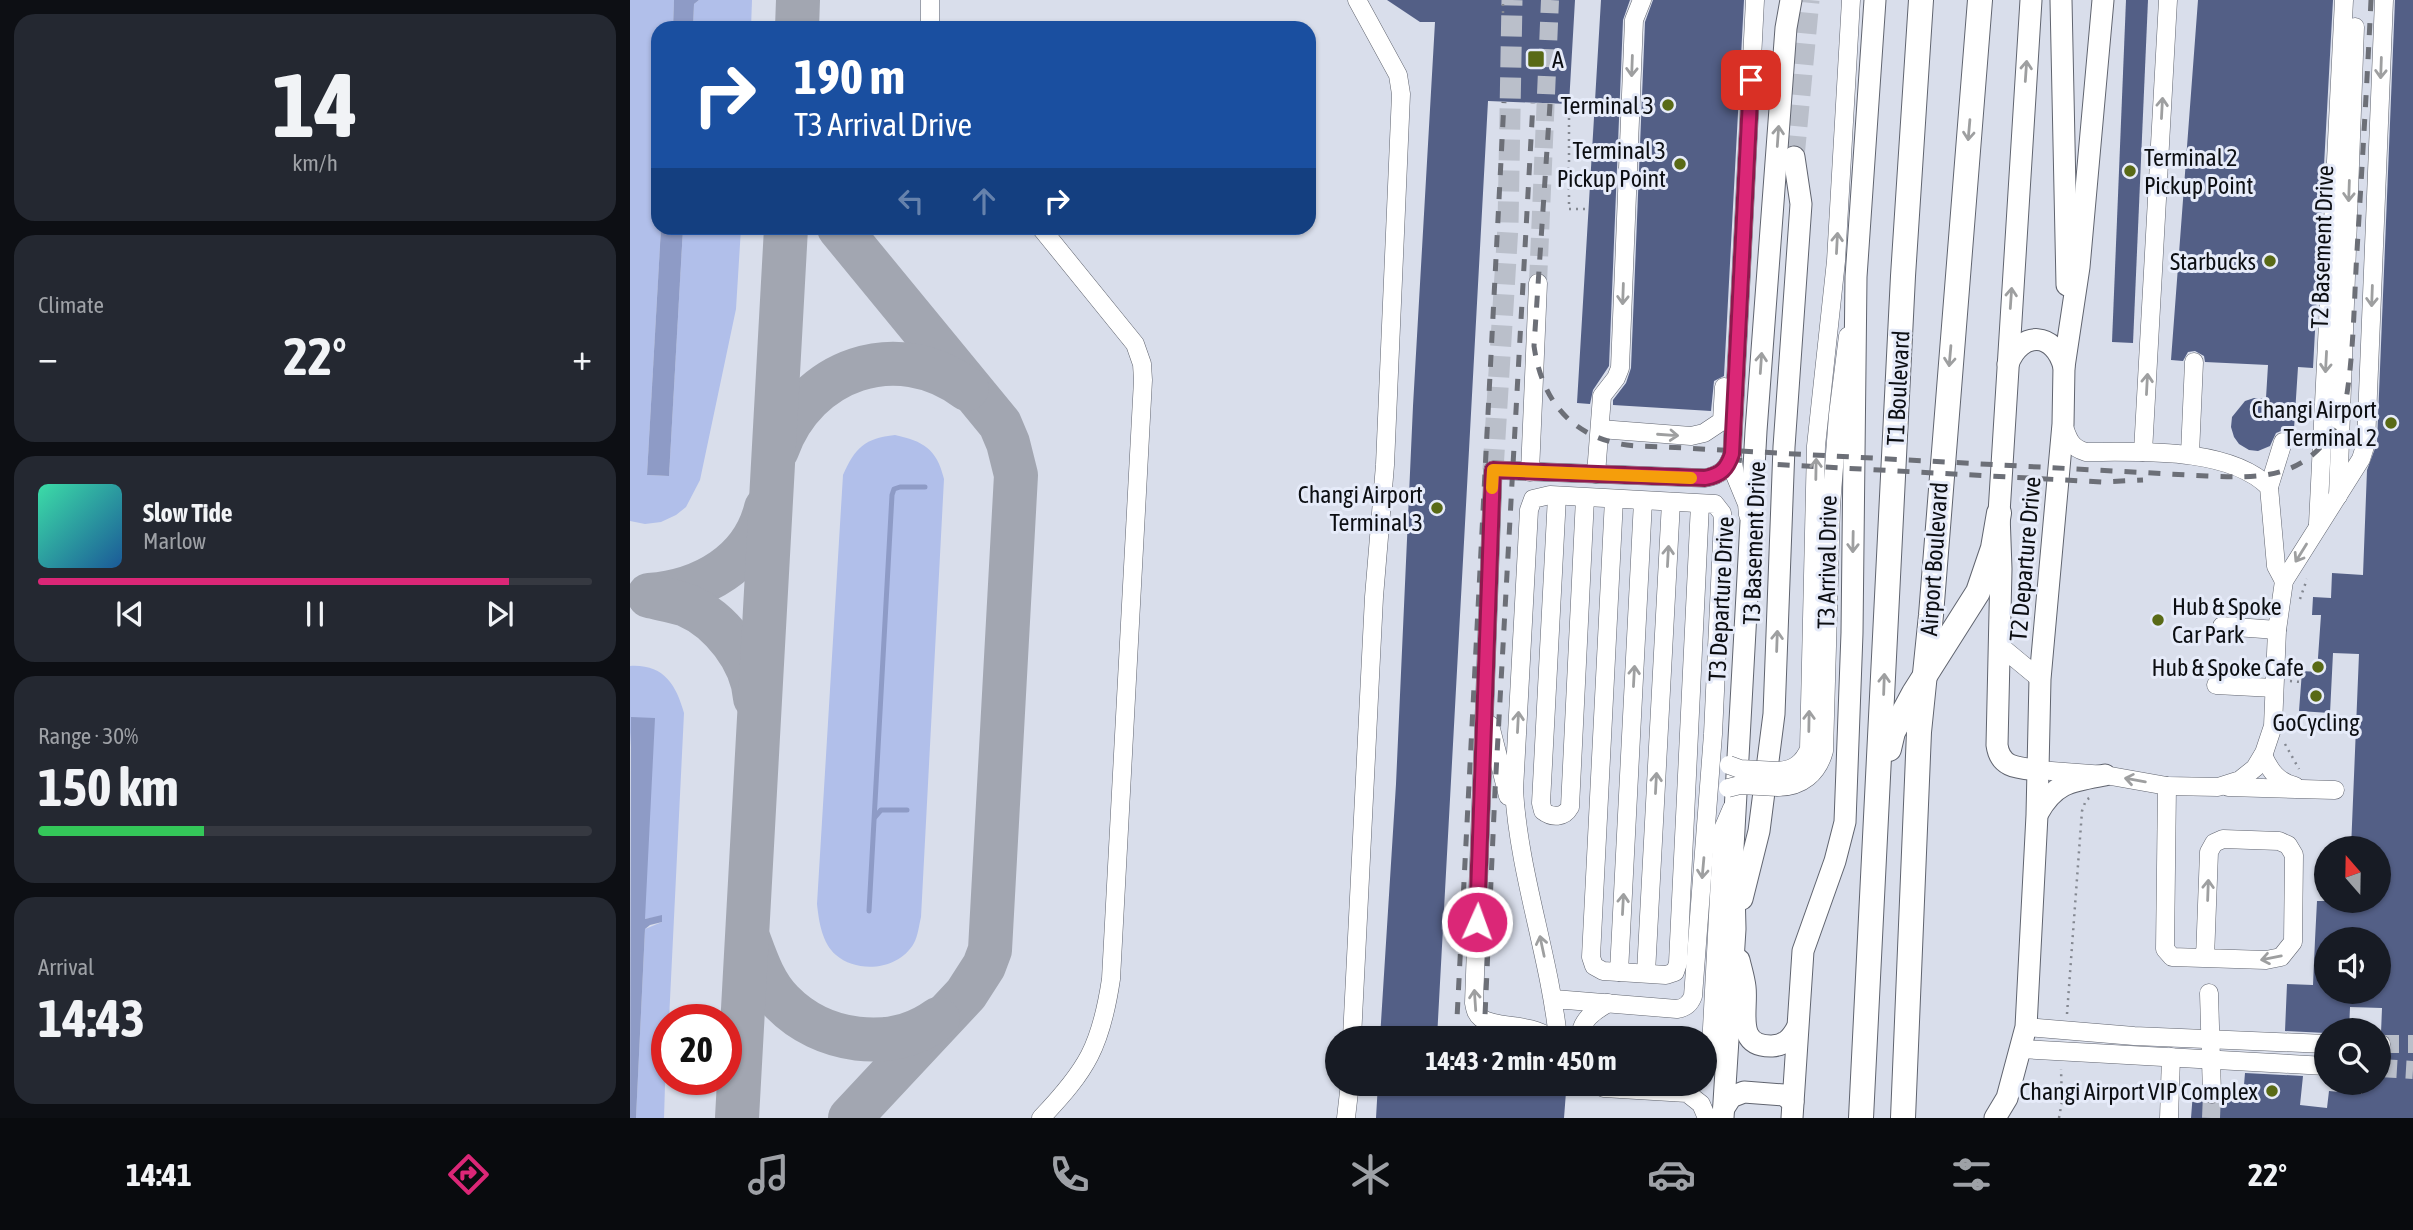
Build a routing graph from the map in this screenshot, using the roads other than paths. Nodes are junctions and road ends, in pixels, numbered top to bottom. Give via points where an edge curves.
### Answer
1 (930, 0) edge
2 (1357, 0) edge
3 (1642, 0) edge
4 (1745, 0) edge
5 (1755, 0) edge
6 (1791, 0) edge
7 (1852, 0) edge
8 (1875, 0) edge
9 (1921, 0) edge
10 (1967, 0) edge
11 (1980, 0) edge
12 (2031, 0) edge
13 (2061, 0) edge
14 (2103, 0) edge
15 (2168, 0) edge
16 (2344, 0) edge
17 (2356, 0) edge
18 (2384, 0) edge
19 (930, 21) edge
20 (1975, 62) junction
21 (1794, 157) tunnel mouth
22 (1047, 235) edge
23 (1856, 277) junction
24 (1538, 282) tunnel mouth
25 (2071, 322) junction
26 (2194, 362) dead end
27 (2007, 366) junction
28 (2064, 367) junction
29 (2063, 424) junction
30 (1600, 429) junction
31 (2283, 442) dead end
32 (2143, 453) junction
33 (1732, 454) junction
34 (2190, 454) junction
35 (1530, 471) junction
36 (1596, 474) junction
37 (2269, 487) junction
38 (1557, 496) junction
39 (2337, 496) junction
40 (1585, 498) junction
41 (1614, 499) junction
42 (1643, 501) junction
43 (1671, 502) junction
44 (1700, 504) junction
45 (1999, 513) junction
46 (1751, 525) junction
47 (2317, 527) junction
48 (2284, 581) junction
49 (2222, 626) dead end
50 (2277, 631) junction
51 (1999, 645) junction
52 (2040, 679) junction
53 (2216, 685) dead end
54 (2274, 688) junction
55 (1485, 704) junction
56 (1713, 734) junction
57 (2263, 755) junction
58 (2038, 770) junction
59 (1880, 776) junction
60 (1778, 779) junction
61 (2100, 784) junction
62 (2166, 786) junction
63 (2218, 787) junction
64 (2305, 789) junction
65 (2335, 790) dead end
66 (1733, 793) junction
67 (2037, 815) junction
68 (1707, 824) junction
69 (1519, 837) junction
70 (1735, 934) junction
71 (2206, 958) junction
72 (1619, 972) junction
73 (1646, 973) junction
74 (2209, 993) dead end
75 (1553, 999) junction
76 (1608, 1003) junction
77 (1353, 1026) edge
78 (1518, 1026) edge
79 (1556, 1026) edge
80 (1583, 1026) edge
81 (1712, 1026) edge
82 (2026, 1027) junction
83 (1797, 1028) junction
84 (2134, 1036) junction
85 (2209, 1040) junction
86 (2314, 1044) edge
87 (2021, 1049) junction
88 (2133, 1055) junction
89 (2171, 1057) junction
90 (2209, 1060) junction
91 (2314, 1066) edge
92 (2212, 1094) tunnel mouth
93 (1348, 1096) edge
94 (1691, 1096) edge
95 (1792, 1110) edge
96 (1718, 1115) edge
97 (1041, 1118) edge
98 (1346, 1118) edge
99 (1861, 1118) edge
100 (1903, 1118) edge
101 (1995, 1118) edge
102 (2169, 1118) edge

1 - 19 lane
2 - 77 lane via 1398,75 1401,94
3 -> 30 lane via 1634,20 1620,368 1602,396
30 -> 4 lane via 1691,436 1722,421
5 - 33 lane
46 -> 6 main road, T3 Departure Drive
60 -> 7 lane via 1800,764 1809,748 1816,446 1835,274
8 - 23 main road, T3 Arrival Drive
59 -> 9 highway, T1 Boulevard
10 - 20 highway via 1967,34
11 - 20 highway, Airport Boulevard
27 -> 12 main road
13 - 25 main road via 2065,266
14 - 25 main road, T2 Departure Drive
32 -> 15 lane
16 -> 47 lane
17 -> 39 lane, T2 Basement Drive
18 -> 39 lane via 2366,443
20 -> 100 highway, Airport Boulevard via 1919,732
70 -> 21 main road, T3 Basement Drive via 1759,831 1774,714 1784,447 1801,204
22 - 97 lane via 1135,344 1143,380 1111,979 1093,1051 1067,1091
23 - 60 lane via 1831,506 1824,751 1817,768 1804,781 1794,785
23 -> 83 main road, T3 Arrival Drive via 1845,822 1803,951
24 - 35 lane
25 - 28 main road, T2 Departure Drive
26 - 34 lane
27 - 28 main road via 2019,346 2038,339 2056,348
27 - 45 main road
28 - 29 main road, T2 Departure Drive
29 - 32 lane via 2076,449
29 - 52 main road, T2 Departure Drive
30 - 36 lane
31 - 37 lane
32 - 34 lane
33 - 36 lane via 1723,471 1705,478
33 - 46 lane
34 - 37 lane via 2245,469
35 - 36 lane
35 - 55 lane via 1493,470
37 - 48 lane via 2276,566
38 - 40 lane
38 - 40 lane via 1541,803 1548,815 1560,816 1570,807
69 -> 38 lane via 1514,790 1529,510 1533,499
39 - 47 lane
40 - 41 lane
41 - 42 lane
41 - 72 lane via 1591,957 1594,966 1603,971
42 - 43 lane
72 -> 42 lane
43 - 44 lane
73 -> 43 lane
44 - 56 lane via 1715,504 1722,513
44 - 73 lane via 1678,963 1675,972 1666,975
45 - 51 main road
45 - 59 highway via 1978,592 1902,714
46 - 66 main road, T3 Departure Drive
47 -> 48 lane
48 - 50 lane
49 - 50 lane
50 - 54 lane
51 - 52 lane
51 - 58 main road via 1998,752 2011,766
52 - 58 main road, T2 Departure Drive
53 - 54 lane
54 - 57 lane via 2273,726
55 - 69 lane
78 -> 55 lane via 1483,1020 1474,1003
56 - 60 lane, bridge via 1719,756 1729,765
56 - 68 lane
57 - 63 lane via 2240,780
57 - 64 lane via 2284,784
58 - 61 lane
58 - 67 main road, T2 Departure Drive
59 - 99 highway
60 - 66 lane, bridge via 1740,785
62 -> 61 lane
61 - 67 main road via 2072,781 2048,794
62 - 63 lane
62 - 71 lane via 2165,949 2172,957
63 - 64 lane
64 - 65 lane
66 - 68 lane via 1714,801
66 - 70 main road, T3 Departure Drive
66 - 81 lane via 1722,840
67 - 82 main road, T2 Departure Drive
68 -> 76 lane via 1690,1003 1677,1009
75 -> 69 lane
70 - 83 main road via 1745,988 1746,1033 1758,1044 1775,1046 1790,1039
70 - 96 main road, T3 Departure Drive
71 -> 71 lane via 2209,852 2214,843 2223,839 2288,845 2294,855 2293,943 2289,950 2266,960
72 - 73 lane
74 - 85 lane
75 - 76 lane
75 - 79 lane
76 - 80 lane
82 - 84 lane
82 - 87 main road, T2 Departure Drive
83 - 95 main road, T3 Arrival Drive
84 - 85 lane
84 - 88 lane
85 - 86 lane
85 - 90 lane
87 - 88 lane
87 - 101 main road, T2 Departure Drive via 2007,1098
88 - 89 lane
89 - 90 lane
89 - 102 lane
90 - 91 lane
90 - 92 lane
93 - 98 lane
94 - 96 lane
95 - 96 main road via 1784,1094 1744,1091 1731,1097

